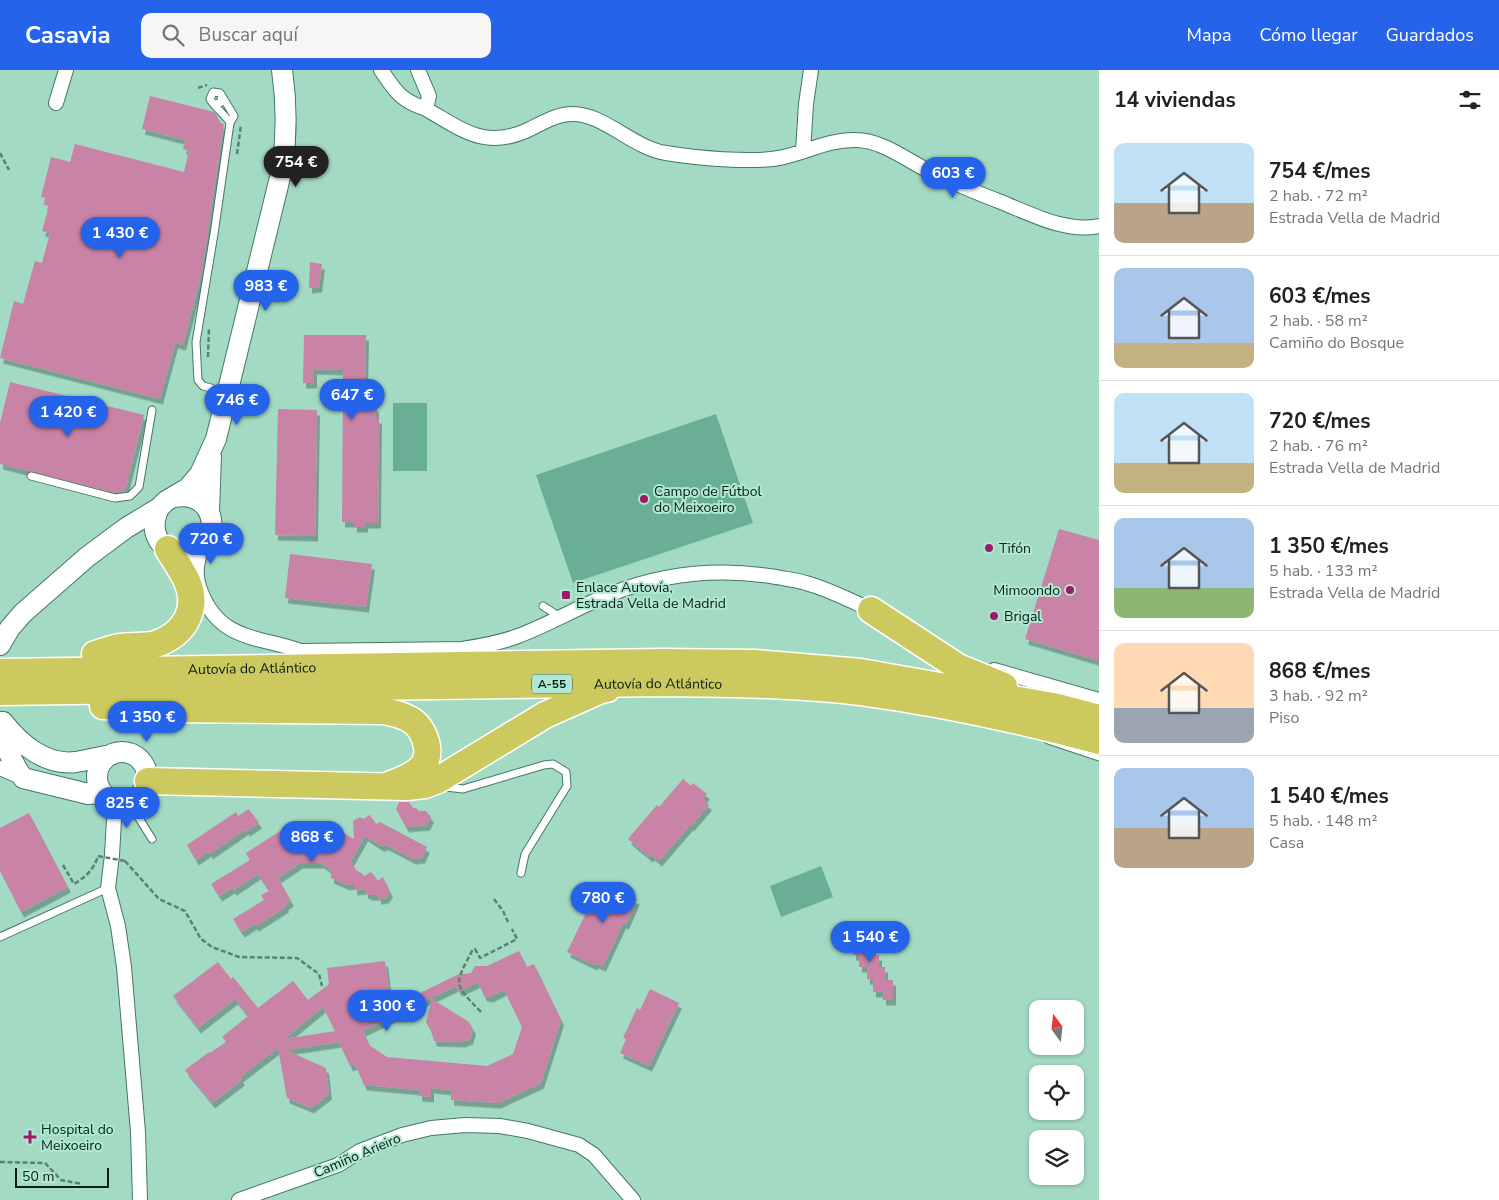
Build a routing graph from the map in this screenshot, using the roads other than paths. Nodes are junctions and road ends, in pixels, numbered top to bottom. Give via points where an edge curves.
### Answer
1 (66, 70) edge
2 (282, 70) edge
3 (381, 70) edge
4 (418, 70) edge
5 (811, 70) edge
6 (56, 103) dead end
7 (426, 109) junction
8 (230, 123) junction
9 (803, 151) junction
10 (1099, 226) edge
11 (212, 388) dead end
12 (152, 410) dead end
13 (211, 451) junction
14 (31, 476) dead end
15 (167, 502) junction
16 (209, 512) junction
17 (112, 539) junction
18 (205, 542) junction
19 (164, 546) junction
20 (543, 606) dead end
21 (871, 610) junction
22 (560, 617) junction
23 (5, 637) edge
24 (301, 651) junction
25 (95, 654) junction
26 (0, 655) edge
27 (0, 672) edge
28 (664, 683) junction
29 (0, 692) edge
30 (1099, 700) edge
31 (0, 704) edge
32 (1058, 707) junction
33 (984, 712) junction
34 (1099, 718) edge
35 (0, 720) edge
36 (1026, 730) dead end
37 (1043, 738) dead end
38 (1099, 741) edge
39 (4, 746) edge
40 (111, 755) junction
41 (1099, 757) edge
42 (74, 762) junction
43 (0, 768) edge
44 (23, 778) junction
45 (438, 780) junction
46 (148, 781) junction
47 (387, 785) junction
48 (116, 799) junction
49 (152, 839) dead end
50 (521, 873) dead end
51 (108, 888) junction
52 (0, 937) edge
53 (140, 1200) edge
54 (239, 1200) edge
55 (632, 1200) edge

1 - 6 street
2 - 13 main road via 287,118 282,169
3 - 7 street via 397,93
4 - 7 street via 429,96
5 - 9 street
7 - 9 street via 484,138 510,138 554,117 575,114 601,122 643,147 664,153 753,160
8 - 8 lane via 214,104 220,103 222,96 234,116
8 - 11 lane via 196,342 198,380 203,386
9 - 10 street via 824,144 856,140 871,142 947,181 1046,220 1068,226
12 - 14 lane via 139,488 130,496 115,498
13 - 15 main road via 200,474 188,488
13 - 16 main road
15 - 16 main road via 191,497
15 - 17 main road
15 - 19 main road via 155,517 154,526 156,536
16 - 18 main road via 212,528
17 - 19 main road via 148,539
17 - 23 main road via 23,613
18 - 19 main road via 184,554
18 - 24 street via 196,567 198,584 207,607 220,623 242,635
19 - 25 highway via 187,581 191,607 189,617 166,640
20 - 22 lane
21 - 22 street via 804,582 719,572 645,582
21 - 30 street via 900,622 972,663
21 - 32 highway via 958,667
22 - 24 street via 517,636 462,649
24 - 25 highway
25 - 26 highway
27 - 32 highway, Autovía do Atlántico / A-55 via 755,663 861,672
28 - 29 highway, Autovía do Atlántico / A-55
28 - 33 highway, Autovía do Atlántico / A-55 via 753,684 860,692
28 - 45 highway via 601,690 545,715
31 - 47 highway via 384,711 408,718 420,728 427,753 424,764 410,777
32 - 34 highway, Autovía do Atlántico / A-55
33 - 36 lane
33 - 38 highway, Autovía do Atlántico / A-55
35 - 39 main road
35 - 42 main road via 20,742 50,760
37 - 41 lane
39 - 42 main road via 42,767 60,769
39 - 44 main road
40 - 42 main road
40 - 46 main road via 126,752 140,759 148,773
40 - 48 main road via 97,772 98,787
43 - 44 street
44 - 48 main road
45 - 47 highway via 407,787
45 - 50 lane via 446,787 464,789 544,765 553,764 566,772 567,786 525,854
46 - 47 highway
46 - 48 main road via 142,794
48 - 49 lane
48 - 51 street
51 - 52 lane
51 - 53 street via 124,967 138,1132
54 - 55 street, Camiño Arieiro via 338,1165 360,1151 402,1135 465,1125 528,1130 579,1145 594,1154

